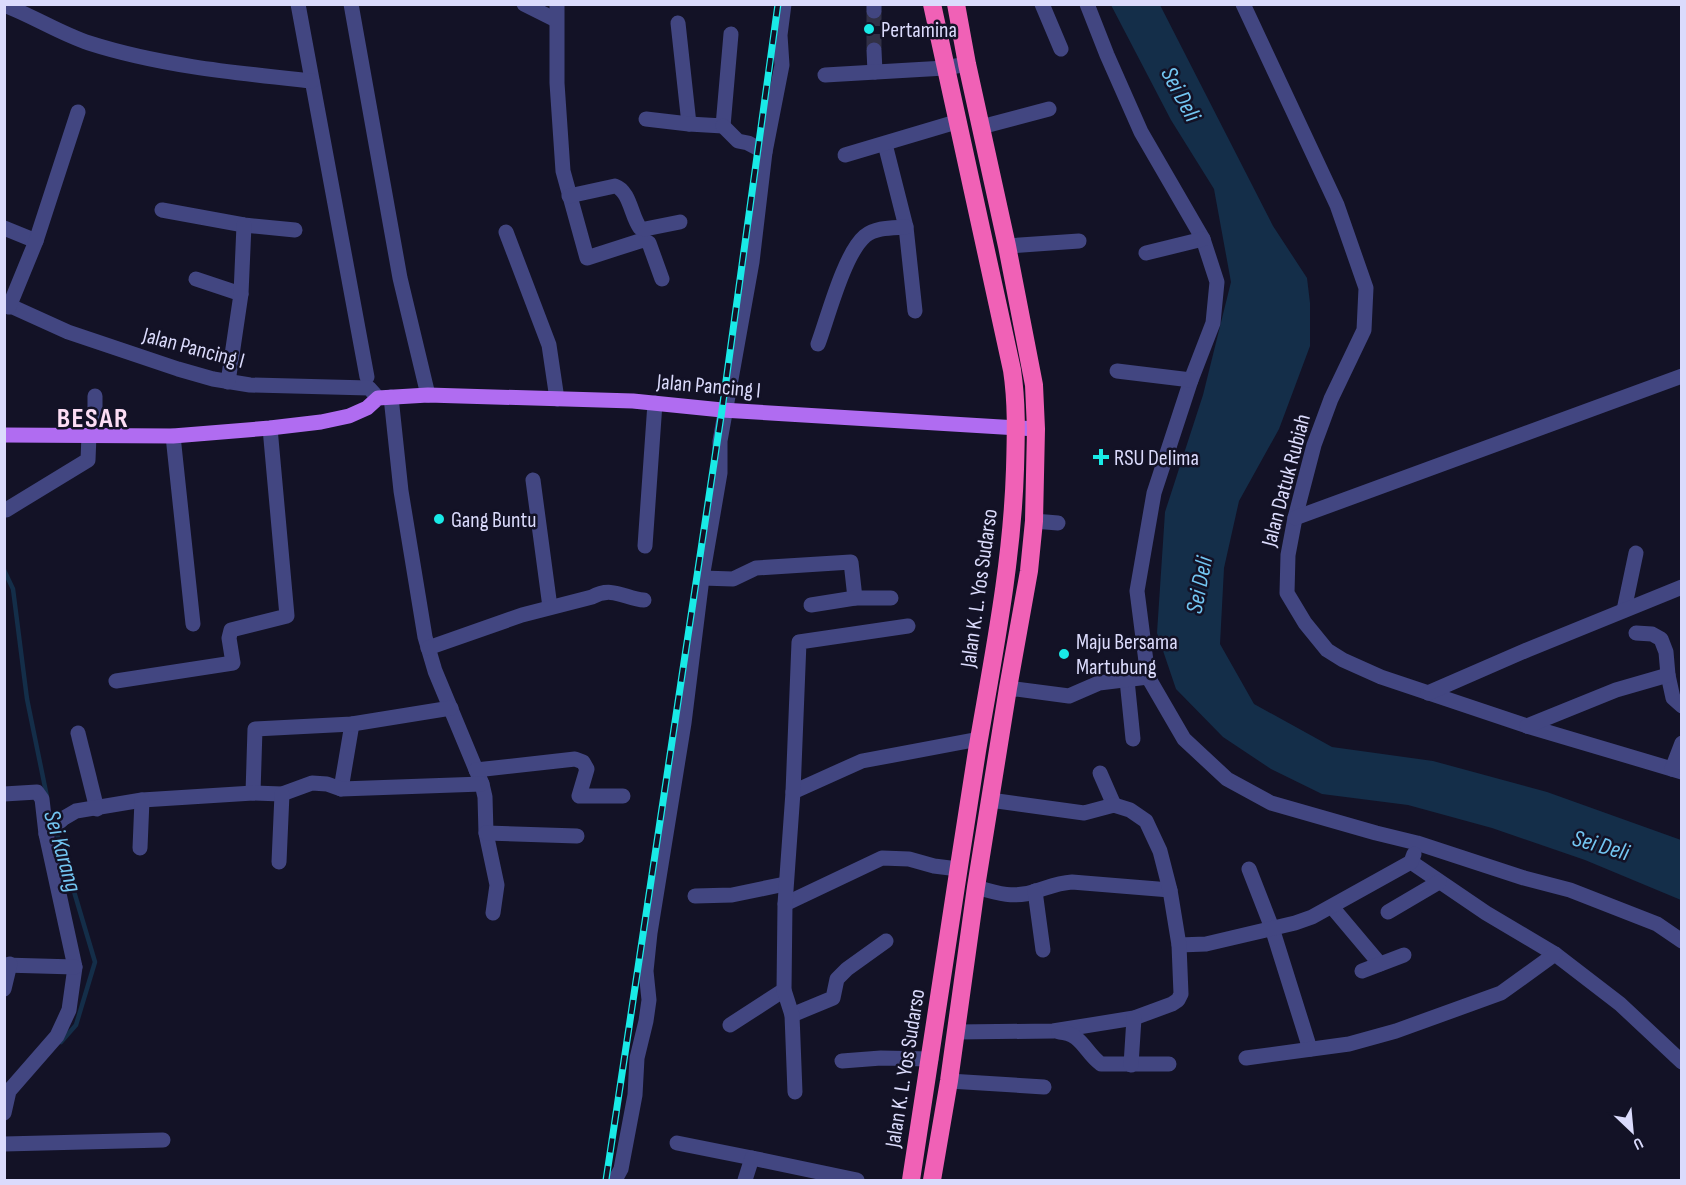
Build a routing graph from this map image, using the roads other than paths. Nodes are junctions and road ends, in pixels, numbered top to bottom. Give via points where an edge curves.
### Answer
1 (298, 4) edge
2 (351, 4) edge
3 (524, 4) edge
4 (784, 4) edge
5 (932, 4) edge
6 (956, 4) edge
7 (1042, 4) edge
8 (1087, 4) edge
9 (1243, 4) edge
10 (5, 5) edge
11 (557, 12) edge
12 (678, 23) dead end
13 (731, 34) dead end
14 (1061, 49) dead end
15 (874, 50) tunnel mouth
16 (967, 64) junction
17 (945, 68) junction
18 (875, 72) junction
19 (825, 75) dead end
20 (312, 81) junction
21 (1049, 109) dead end
22 (78, 112) dead end
23 (646, 119) dead end
24 (956, 122) junction
25 (688, 124) junction
26 (723, 126) junction
27 (981, 127) junction
28 (885, 144) junction
29 (765, 152) junction
30 (845, 156) dead end
31 (569, 196) junction
32 (162, 210) dead end
33 (680, 222) dead end
34 (244, 225) junction
35 (906, 227) junction
36 (4, 228) edge
37 (295, 230) dead end
38 (506, 232) dead end
39 (1203, 239) junction
40 (36, 241) junction
41 (1079, 241) dead end
42 (1007, 246) junction
43 (1146, 253) dead end
44 (196, 279) dead end
45 (662, 279) dead end
46 (241, 294) junction
47 (7, 305) edge
48 (915, 311) dead end
49 (818, 344) dead end
50 (1117, 371) dead end
51 (1682, 376) edge
52 (367, 377) dead end
53 (1191, 380) junction
54 (228, 382) junction
55 (428, 395) junction
56 (95, 396) dead end
57 (384, 398) junction
58 (557, 399) junction
59 (656, 403) junction
60 (727, 410) junction
61 (1017, 427) junction
62 (270, 428) junction
63 (1036, 429) junction
64 (4, 435) edge
65 (92, 435) junction
66 (173, 436) junction
67 (533, 480) dead end
68 (6, 510) dead end
69 (1295, 518) junction
70 (1035, 522) junction
71 (1058, 522) dead end
72 (645, 546) dead end
73 (1636, 553) dead end
74 (702, 579) junction
75 (1682, 587) edge
76 (855, 598) junction
77 (891, 598) dead end
78 (644, 600) dead end
79 (811, 605) dead end
80 (550, 607) junction
81 (1624, 610) junction
82 (193, 624) dead end
83 (908, 626) dead end
84 (1636, 633) dead end
85 (428, 648) junction
86 (990, 671) junction
87 (1668, 675) junction
88 (1148, 677) junction
89 (1127, 680) junction
90 (116, 681) dead end
91 (1009, 681) junction
92 (1428, 693) junction
93 (1682, 706) edge
94 (451, 708) junction
95 (352, 724) junction
96 (1527, 726) junction
97 (78, 733) dead end
98 (979, 739) junction
99 (1132, 740) dead end
100 (1682, 743) edge
101 (1677, 770) edge
102 (1100, 773) dead end
103 (479, 777) junction
104 (341, 789) junction
105 (793, 792) junction
106 (252, 793) junction
107 (4, 794) edge
108 (282, 794) junction
109 (622, 796) dead end
110 (142, 800) junction
111 (990, 800) junction
112 (1114, 805) junction
113 (97, 809) junction
114 (486, 832) junction
115 (48, 833) junction
116 (577, 836) dead end
117 (1418, 843) junction
118 (140, 848) dead end
119 (279, 862) dead end
120 (1412, 862) junction
121 (958, 869) junction
122 (1249, 869) dead end
123 (1439, 882) junction
124 (785, 884) junction
125 (976, 887) junction
126 (1170, 890) junction
127 (1035, 891) junction
128 (695, 896) dead end
129 (785, 904) junction
130 (1332, 907) junction
131 (1388, 912) dead end
132 (493, 913) dead end
133 (1272, 928) junction
134 (885, 941) dead end
135 (1682, 941) edge
136 (1179, 945) junction
137 (1043, 950) dead end
138 (1555, 954) junction
139 (1404, 955) dead end
140 (7, 964) edge
141 (1380, 964) junction
142 (75, 967) junction
143 (1362, 971) dead end
144 (4, 989) edge
145 (784, 990) junction
146 (792, 1015) junction
147 (1134, 1018) junction
148 (730, 1025) dead end
149 (1053, 1031) junction
150 (956, 1032) junction
151 (1310, 1050) junction
152 (1246, 1058) dead end
153 (931, 1059) junction
154 (842, 1061) dead end
155 (1682, 1062) edge
156 (1170, 1064) dead end
157 (1131, 1065) junction
158 (949, 1081) junction
159 (1044, 1087) dead end
160 (795, 1092) dead end
161 (4, 1113) edge
162 (163, 1140) dead end
163 (677, 1143) dead end
164 (4, 1144) edge
165 (752, 1158) junction
166 (615, 1180) edge
167 (745, 1180) edge
168 (857, 1180) edge
169 (911, 1180) edge
170 (932, 1180) edge

1 - 20 street
2 - 55 street via 400,278
3 - 11 street
4 - 29 street via 782,65
5 - 17 highway, Jalan K. L. Yos Sudarso
6 - 16 highway, Jalan K. L. Yos Sudarso
7 - 14 street
8 - 39 street via 1141,132
9 - 69 street, Jalan Datuk Rubiah via 1337,205 1366,288 1364,330 1314,445
10 - 20 street via 87,42 153,60
11 - 31 street via 559,133
12 - 25 street
13 - 26 street
15 - 18 street
16 - 17 street
16 - 27 highway, Jalan K. L. Yos Sudarso
17 - 18 street
17 - 24 highway, Jalan K. L. Yos Sudarso
18 - 19 street
20 - 52 street
21 - 27 street
22 - 40 street
23 - 25 street
24 - 28 street
24 - 61 highway, Jalan K. L. Yos Sudarso via 1012,370
25 - 26 street
26 - 29 street via 738,141
27 - 42 highway, Jalan K. L. Yos Sudarso
28 - 30 street
28 - 35 street
29 - 60 street via 752,262
31 - 33 street via 615,186 624,192 640,228
31 - 45 street via 587,258 643,240 649,243
32 - 34 street
34 - 37 street
34 - 46 street
35 - 48 street
35 - 49 street via 878,229 865,236 851,255
36 - 40 street
38 - 58 street via 549,345
39 - 43 street
39 - 53 street via 1216,282 1214,323
40 - 47 street
41 - 42 street
42 - 63 highway, Jalan K. L. Yos Sudarso via 1034,385
44 - 46 street
46 - 54 street
47 - 54 street, Jalan Pancing I via 68,332
50 - 53 street
51 - 69 street
53 - 88 street via 1154,493 1137,591
54 - 57 street, Jalan Pancing I via 369,388
55 - 57 main road, Jalan Pancing I
55 - 58 main road, Jalan Pancing I
56 - 65 street
57 - 62 main road, Jalan Pancing I via 348,416
57 - 85 street
58 - 59 main road, Jalan Pancing I
59 - 60 main road, Jalan Pancing I
59 - 72 street
60 - 61 main road, Jalan Pancing I
60 - 74 street
61 - 63 main road, Jalan Pancing I
61 - 86 highway, Jalan K. L. Yos Sudarso via 1014,521
62 - 66 main road, Jalan Pancing I
62 - 90 street via 287,616 231,630 233,663
63 - 70 highway, Jalan K. L. Yos Sudarso
64 - 65 main road, Jalan Pancing I
65 - 66 main road, Jalan Pancing I
65 - 68 street via 88,460
66 - 82 street
67 - 80 street
69 - 92 street, Jalan Datuk Rubiah via 1287,592 1305,623 1327,650 1343,660
70 - 71 street
70 - 91 highway, Jalan K. L. Yos Sudarso
73 - 81 street
74 - 76 street via 733,579 756,568 851,562
74 - 166 street via 646,971 646,1021 621,1169
75 - 81 street
76 - 77 street
76 - 79 street
78 - 80 street via 627,594 598,593
80 - 85 street
81 - 92 street
83 - 105 street via 799,642
84 - 87 street via 1661,639
85 - 94 street
86 - 91 highway
86 - 98 highway, Jalan K. L. Yos Sudarso
87 - 93 street via 1673,698
87 - 96 street via 1616,690
88 - 89 street
88 - 117 street via 1184,739 1227,779 1271,803
89 - 91 street via 1091,685 1069,696
89 - 99 street
91 - 111 highway, Jalan K. L. Yos Sudarso
92 - 96 street, Jalan Datuk Rubiah
94 - 95 street
94 - 103 street
95 - 104 street
95 - 106 street via 255,729
96 - 101 street, Jalan Datuk Rubiah
97 - 113 street
98 - 105 street via 862,761
98 - 121 highway, Jalan K. L. Yos Sudarso
100 - 101 street
102 - 112 street
103 - 104 street
103 - 109 street via 575,759 587,769 579,796
103 - 114 street via 485,796
104 - 108 street via 312,783
105 - 124 street
106 - 108 street
106 - 110 street
107 - 115 street via 37,792 42,799
108 - 119 street
110 - 113 street
110 - 118 street
111 - 112 street via 1084,813
111 - 125 highway, Jalan K. L. Yos Sudarso
112 - 126 street via 1146,821 1160,851
113 - 115 street via 76,811
114 - 116 street
114 - 132 street via 497,885
115 - 142 street
117 - 120 street
117 - 135 street via 1588,897 1657,924
120 - 123 street
120 - 130 street
121 - 129 street via 882,858
121 - 153 highway, Jalan K. L. Yos Sudarso
122 - 133 street
123 - 131 street
123 - 138 street
124 - 128 street via 732,895
124 - 129 street
125 - 127 street via 1011,896
125 - 150 highway, Jalan K. L. Yos Sudarso
126 - 127 street via 1058,882
126 - 136 street
127 - 137 street
129 - 145 street
130 - 133 street
130 - 141 street
133 - 136 street via 1206,944
133 - 151 street
134 - 146 street via 837,979 833,998
136 - 147 street via 1178,1000
138 - 151 street via 1501,993 1396,1031
138 - 155 street via 1620,1004
139 - 141 street
140 - 142 street
140 - 144 street
141 - 143 street
142 - 161 street via 69,1010 57,1036 9,1091
145 - 146 street
145 - 148 street
146 - 160 street
147 - 149 street
147 - 157 street
149 - 150 street
149 - 157 street via 1077,1037 1101,1064
150 - 158 highway, Jalan K. L. Yos Sudarso
151 - 152 street
153 - 154 street
153 - 169 highway, Jalan K. L. Yos Sudarso
156 - 157 street
158 - 159 street
158 - 170 highway, Jalan K. L. Yos Sudarso
162 - 164 street
163 - 165 street
165 - 167 street
165 - 168 street

